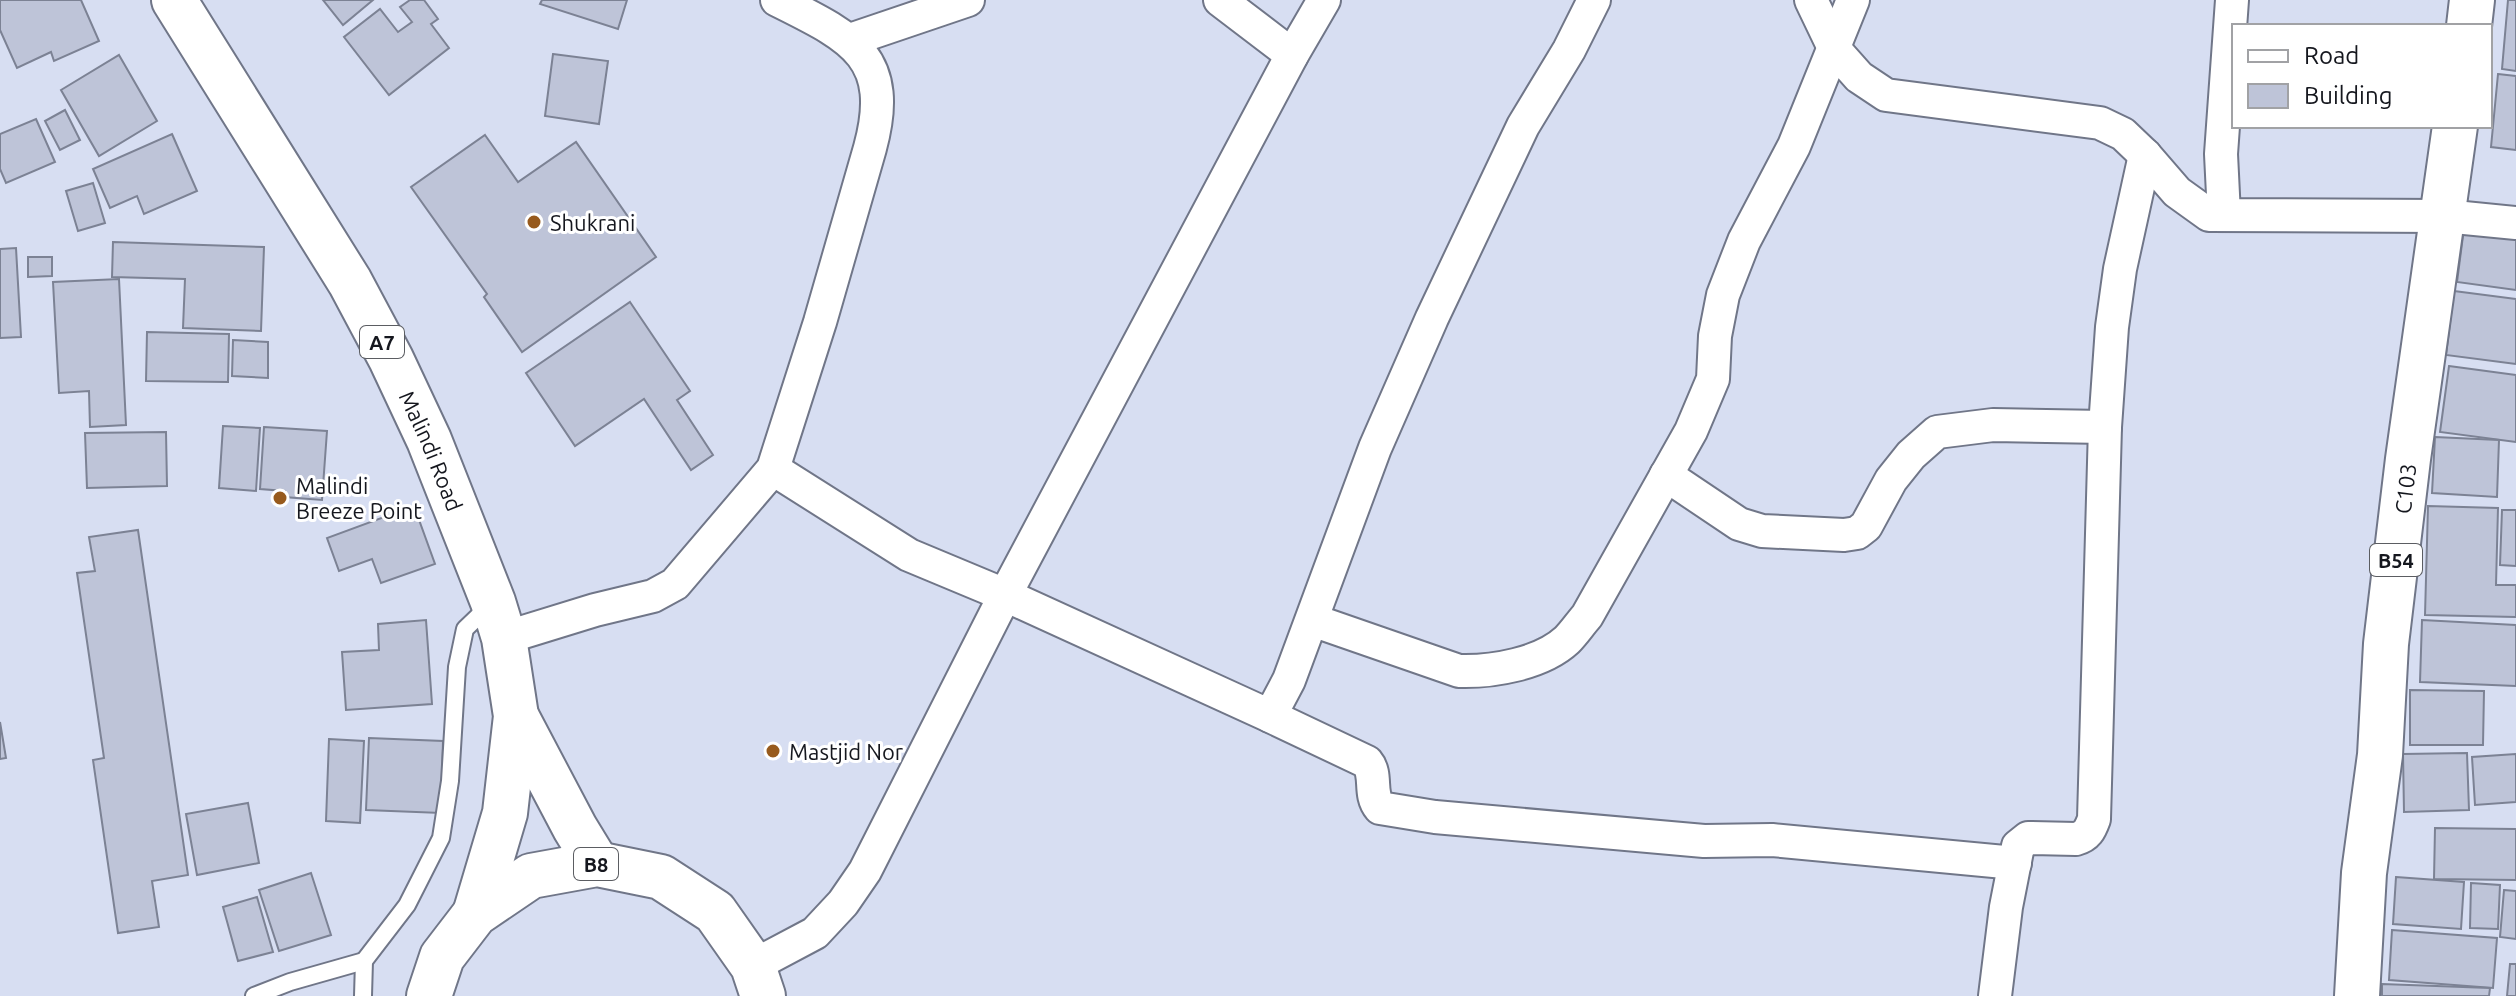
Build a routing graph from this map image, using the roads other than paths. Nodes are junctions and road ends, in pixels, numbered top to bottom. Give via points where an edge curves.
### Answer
1 (777, 0) edge
2 (968, 0) edge
3 (1220, 0) edge
4 (1324, 0) edge
5 (1594, 0) edge
6 (1811, 0) edge
7 (1853, 0) edge
8 (2232, 0) edge
9 (2472, 0) edge
10 (179, 2) edge
11 (2469, 24) edge
12 (850, 40) junction
13 (1835, 50) junction
14 (1292, 55) junction
15 (2455, 128) edge
16 (2145, 155) junction
17 (2224, 215) junction
18 (2444, 216) junction
19 (2516, 223) edge
20 (2105, 427) junction
21 (773, 469) junction
22 (1666, 475) junction
23 (1005, 595) junction
24 (499, 620) junction
25 (1312, 620) junction
26 (516, 716) junction
27 (1270, 716) junction
28 (2015, 863) junction
29 (597, 864) junction
30 (475, 914) junction
31 (364, 961) junction
32 (758, 981) edge
33 (254, 996) edge
34 (363, 996) edge
35 (429, 996) edge
36 (1995, 996) edge
37 (2357, 996) edge

1 - 12 street
2 - 12 street
3 - 14 street
4 - 14 street
5 - 25 street via 1523,126 1432,318 1375,448
6 - 13 street
7 - 13 street
8 - 17 street via 2221,154
9 - 11 highway
10 - 24 highway, Malindi Road / A7 via 350,282 391,359 429,440
12 - 21 street via 868,61 879,93 877,123
13 - 16 street via 1859,77 1886,95 2100,123 2123,134
13 - 22 street via 1794,146 1744,241 1718,315 1713,379
14 - 23 street
15 - 18 highway, C103 / B54
16 - 17 street via 2192,205 2209,215
16 - 20 street via 2120,269
17 - 18 street
18 - 19 street
18 - 37 highway, C103 / B54 via 2386,644
20 - 22 street via 1993,425 1937,432 1891,480 1866,526 1844,535 1762,531 1739,524
20 - 28 street via 2094,819 2090,831 2076,839 2028,838 2018,846
21 - 23 street via 909,555
21 - 24 street via 675,584 653,596 595,610
22 - 25 street via 1587,616 1565,642 1530,660 1483,672 1459,671
23 - 27 street
23 - 32 street via 851,892 815,933
24 - 26 highway, Malindi Road / A7
24 - 31 lane via 465,629 441,838 407,905
25 - 27 street
26 - 29 highway, Malindi Road / A7
26 - 30 highway, Malindi Road / A7 via 505,813
27 - 28 street via 1367,762 1380,808 1625,835 1772,840
28 - 36 street
29 - 30 highway, B8 via 531,876
29 - 32 highway, B8 via 661,877 715,912
30 - 35 highway, B8 via 442,957
31 - 33 lane
31 - 34 lane

